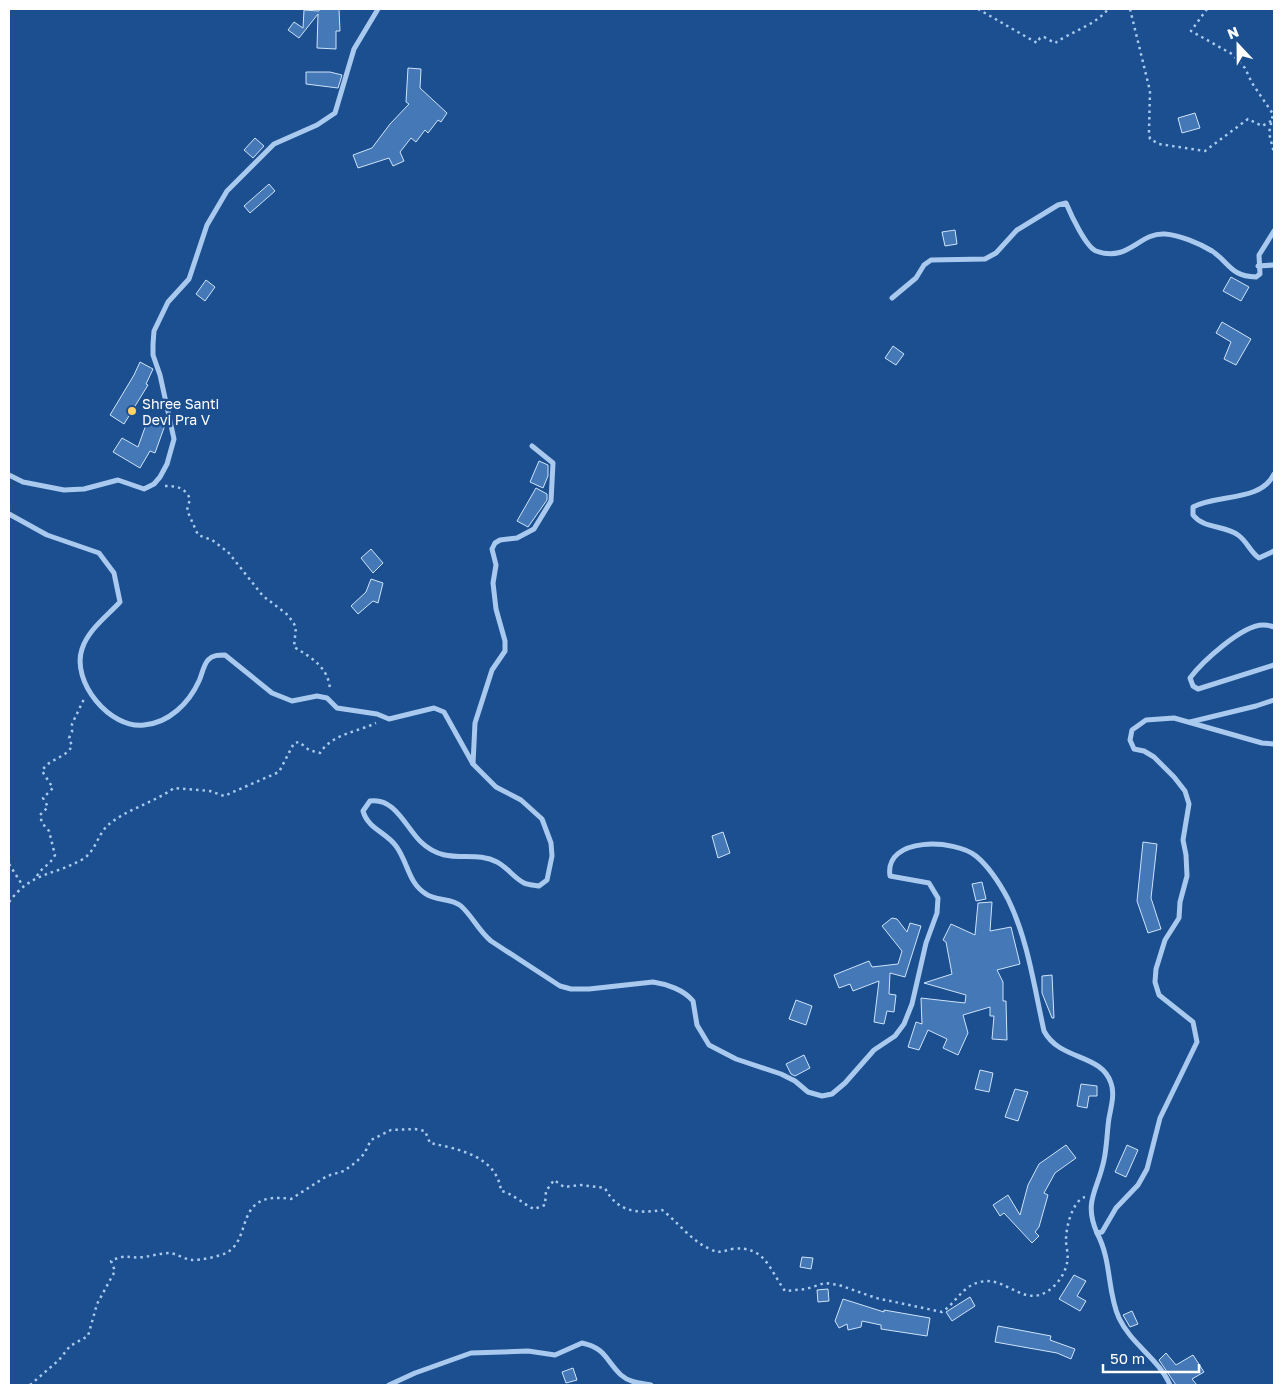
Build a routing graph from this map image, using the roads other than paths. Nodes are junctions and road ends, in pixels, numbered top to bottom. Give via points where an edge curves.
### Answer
1 (378, 9) edge
2 (1274, 231) edge
3 (1274, 265) edge
4 (1258, 266) junction
5 (892, 298) dead end
6 (532, 446) dead end
7 (1274, 474) edge
8 (9, 475) edge
9 (9, 514) edge
10 (1274, 551) edge
11 (1274, 627) edge
12 (1274, 665) edge
13 (1274, 700) edge
14 (1190, 722) junction
15 (1274, 744) edge
16 (473, 764) junction
17 (1097, 1233) junction
18 (389, 1385) edge
19 (651, 1385) edge
20 (1170, 1385) edge

1 - 8 street via 354,49 334,113 317,125 274,144 227,191 207,225 189,278 168,302 154,331 153,355 174,439 168,464 154,484 144,489 118,480 73,490 23,482
2 - 4 street via 1259,256
3 - 4 street
4 - 5 street via 1260,274 1256,277 1243,277 1212,251 1166,234 1148,237 1121,253 1096,251 1088,246 1066,203 1017,230 996,253 985,259 931,260
6 - 16 street via 554,463 553,494 534,528 517,538 500,540 492,549 496,565 493,583 496,609 505,651 492,670 476,723
7 - 10 street via 1256,491 1205,501 1193,507 1193,514 1198,521 1238,534 1252,554 1259,558
9 - 16 street via 47,535 99,553 114,574 120,602 91,631 80,659 90,693 116,718 145,725 165,718 182,708 207,661 216,654 225,655 281,698 292,701 317,696 327,698 337,708 377,714 389,720 434,708 444,712
11 - 12 street via 1262,625 1240,634 1200,665 1190,678 1198,689
13 - 14 street
14 - 15 street
14 - 17 street via 1161,718 1146,720 1132,730 1130,740 1134,749 1154,757 1174,776 1185,791 1189,804 1183,840 1187,876 1179,918 1165,940 1155,982 1159,995 1193,1022 1197,1042 1160,1118 1147,1169 1138,1186 1116,1208 1102,1232
16 - 17 street via 496,786 521,800 542,819 552,856 546,880 539,886 524,883 496,861 446,856 432,851 389,806 378,800 370,801 363,811 365,818 396,846 410,877 421,891 458,904 480,933 560,986 589,990 653,982 663,983 683,993 694,1001 697,1025 709,1045 736,1059 781,1074 808,1092 822,1096 832,1094 874,1050 896,1036 912,1004 926,943 937,913 938,898 929,883 890,876 888,868 891,862 918,844 949,846 975,855 1008,899 1022,932 1044,1031 1057,1048 1101,1068 1112,1086 1104,1160 1092,1195 1091,1215
17 - 20 street via 1108,1260 1118,1316 1131,1336 1160,1367
18 - 19 street via 471,1353 507,1351 555,1355 582,1343 602,1351 630,1381

